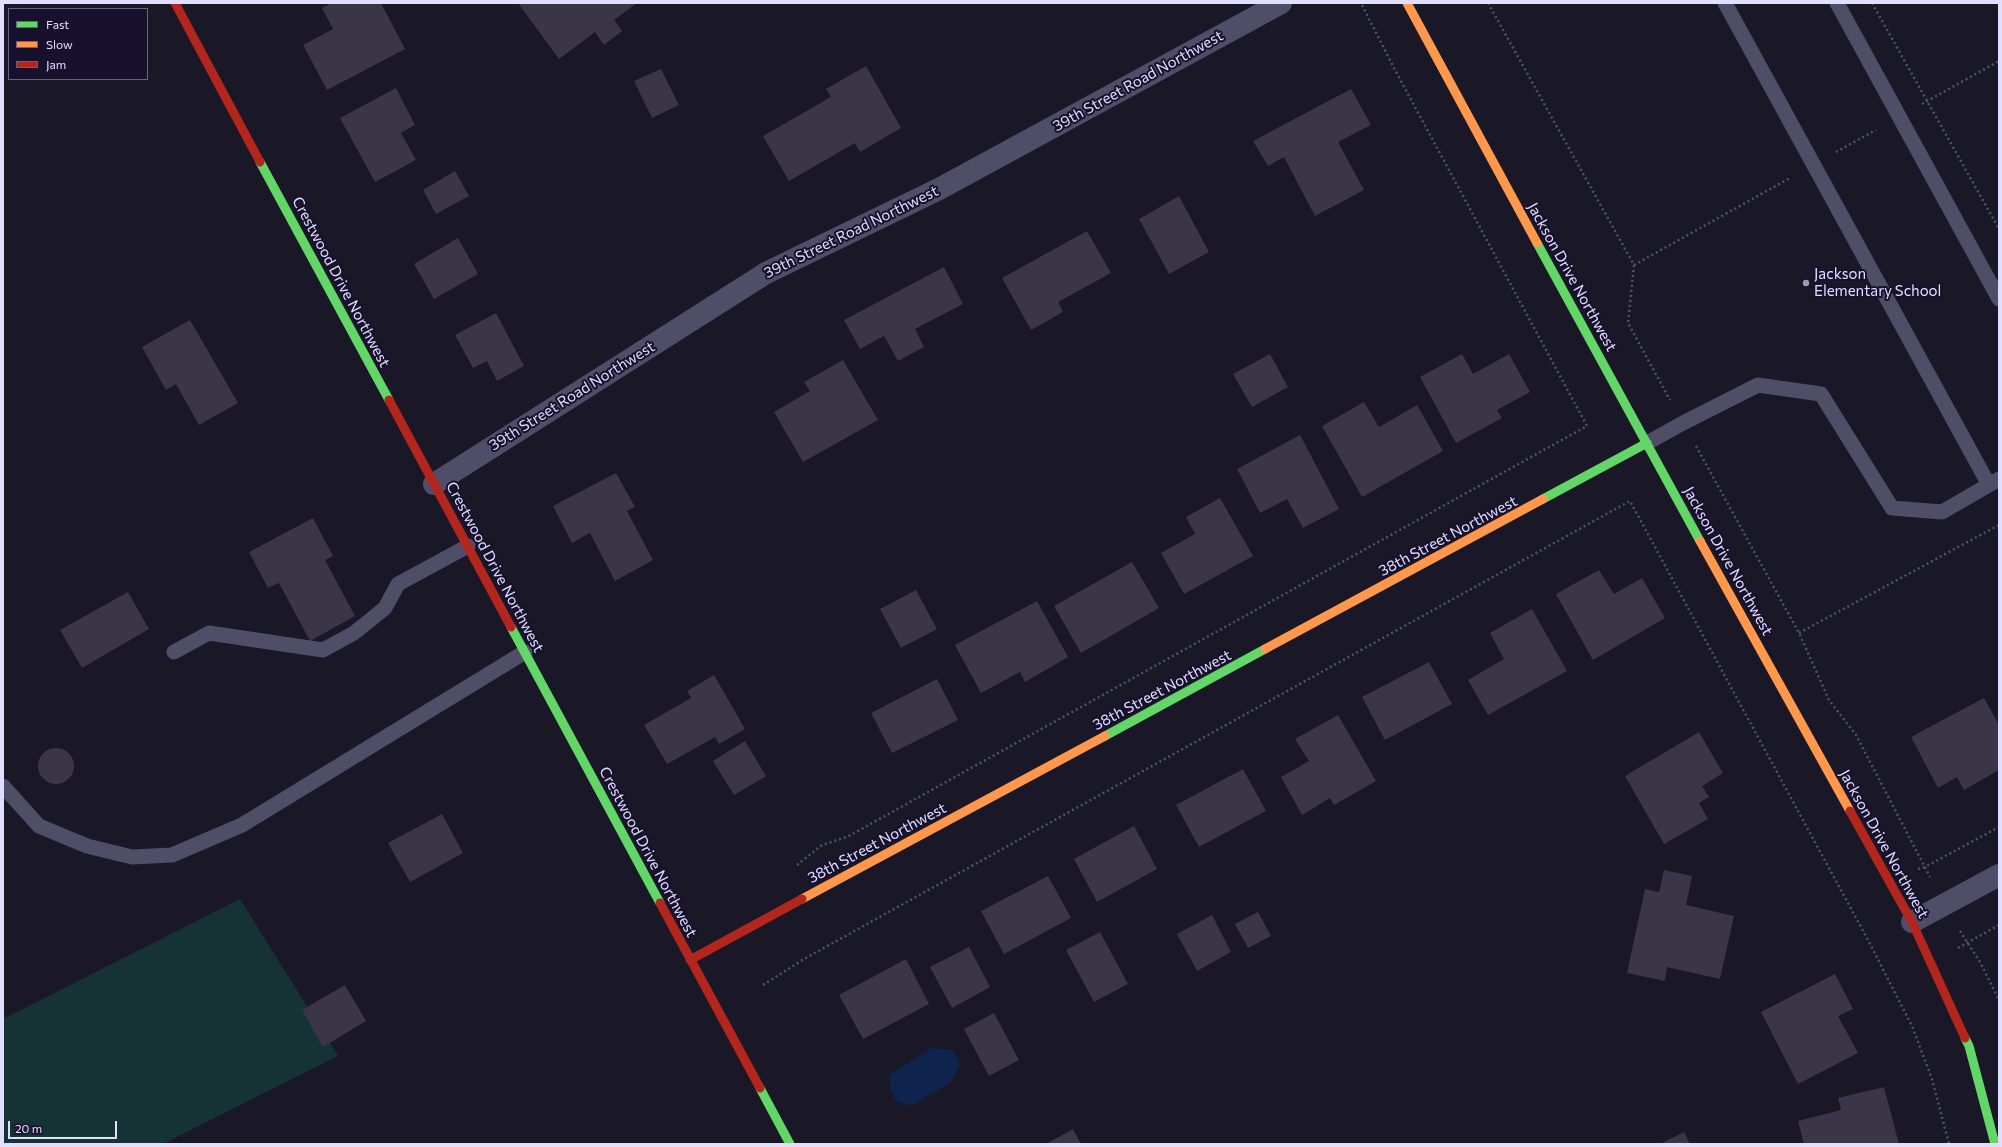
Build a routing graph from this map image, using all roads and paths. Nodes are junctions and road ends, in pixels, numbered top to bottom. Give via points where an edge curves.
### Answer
1 (175, 3) edge
2 (1281, 3) edge
3 (1361, 3) edge
4 (1406, 3) edge
5 (1725, 3) edge
6 (1838, 3) edge
7 (1872, 3) edge
8 (1999, 229) edge
9 (1999, 299) edge
10 (1647, 444) junction
11 (1994, 482) edge
12 (434, 484) junction
13 (1999, 525) edge
14 (468, 546) junction
15 (1799, 633) dead end
16 (174, 652) dead end
17 (525, 652) junction
18 (3, 786) edge
19 (1999, 827) edge
20 (792, 868) dead end
21 (1911, 871) dead end
22 (1999, 875) edge
23 (1912, 922) junction
24 (1999, 925) edge
25 (1960, 930) dead end
26 (1967, 942) junction
27 (1954, 950) dead end
28 (690, 960) junction
29 (763, 985) dead end
30 (1999, 1000) edge
31 (790, 1144) edge
32 (1949, 1144) edge
33 (1995, 1144) edge

1 - 12 street, Crestwood Drive Northwest
2 - 12 street, 39th Street Road Northwest via 939,189 766,273
3 - 20 path via 1588,426 854,833 822,845
4 - 10 street, Jackson Drive Northwest
5 - 11 lane
6 - 9 lane
7 - 8 path
10 - 11 lane via 1758,385 1821,394 1892,508 1942,512
10 - 23 street, Jackson Drive Northwest
10 - 28 street, 38th Street Northwest
12 - 14 street, Crestwood Drive Northwest
13 - 15 path
14 - 16 lane via 398,584 385,608 354,633 323,650 209,633
14 - 17 street, Crestwood Drive Northwest
17 - 18 lane via 242,825 172,855 132,857 87,846 39,826
17 - 28 street, Crestwood Drive Northwest
19 - 21 path via 1925,867
22 - 23 street
23 - 33 street, Jackson Drive Northwest via 1968,1046
24 - 26 path
25 - 26 path
26 - 27 path
26 - 30 path
28 - 31 street, Crestwood Drive Northwest
29 - 32 path via 804,959 1630,501 1861,926 1912,1026 1932,1079

